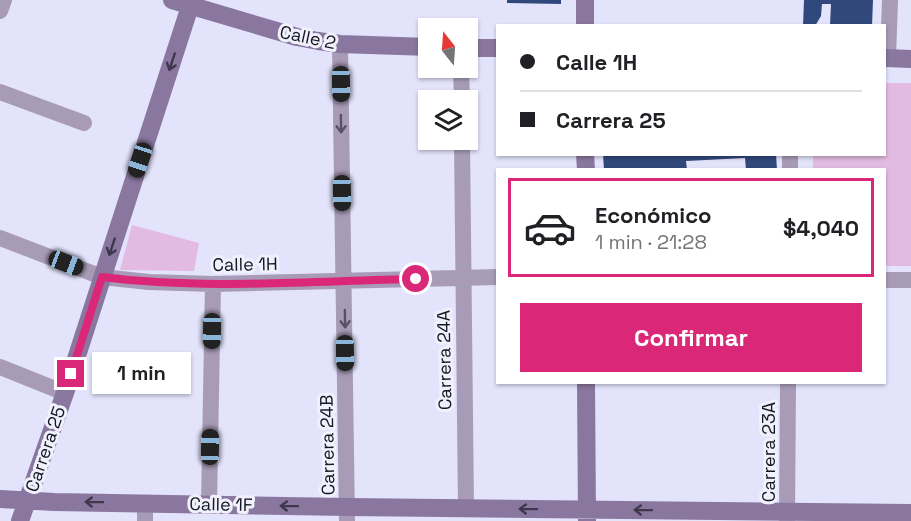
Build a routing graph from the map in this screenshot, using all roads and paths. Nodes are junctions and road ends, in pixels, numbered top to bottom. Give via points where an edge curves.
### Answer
1 (4, 0) edge
2 (172, 0) edge
3 (585, 0) edge
4 (890, 0) edge
5 (188, 2) edge
6 (0, 11) edge
7 (585, 24) edge
8 (340, 44) junction
9 (418, 46) edge
10 (478, 48) edge
11 (496, 48) edge
12 (886, 58) edge
13 (911, 59) edge
14 (0, 92) edge
15 (84, 123) dead end
16 (462, 150) edge
17 (0, 238) edge
18 (102, 277) junction
19 (496, 277) edge
20 (463, 278) junction
21 (886, 280) edge
22 (911, 280) edge
23 (344, 281) junction
24 (213, 284) junction
25 (0, 367) edge
26 (586, 384) edge
27 (788, 384) edge
28 (65, 393) junction
29 (0, 499) edge
30 (27, 501) junction
31 (209, 504) junction
32 (466, 508) junction
33 (145, 512) edge
34 (911, 513) edge
35 (347, 514) edge
36 (587, 515) edge
37 (787, 516) edge
38 (20, 521) edge

1 - 6 street
2 - 5 street, Calle 2
3 - 7 street
4 - 12 street
5 - 8 street, Calle 2 via 297,37
5 -> 18 street, Carrera 25
8 - 9 street, Calle 2
8 -> 23 street, Carrera 24B
10 - 11 street
12 - 13 street
14 - 15 street
16 - 20 street, Carrera 24A
17 - 18 street, Calle 1H
18 - 24 street, Calle 1H
18 - 28 street, Carrera 25
19 - 20 street, Calle 1H
20 - 23 street, Calle 1H
20 - 32 street, Carrera 24A
21 - 22 street
23 - 24 street, Calle 1H
23 -> 35 street, Carrera 24B
24 - 31 street
25 - 28 street
26 - 36 street
27 - 37 street, Carrera 23A
28 - 30 street, Carrera 25
29 - 30 street, Calle 1F
33 -> 30 street, Calle 1F
30 - 38 street, Carrera 25
31 - 33 street, Calle 1F
35 -> 31 street, Calle 1F
32 - 35 street, Calle 1F
36 -> 32 street, Calle 1F
34 - 37 street, Calle 1F
37 -> 36 street, Calle 1F

